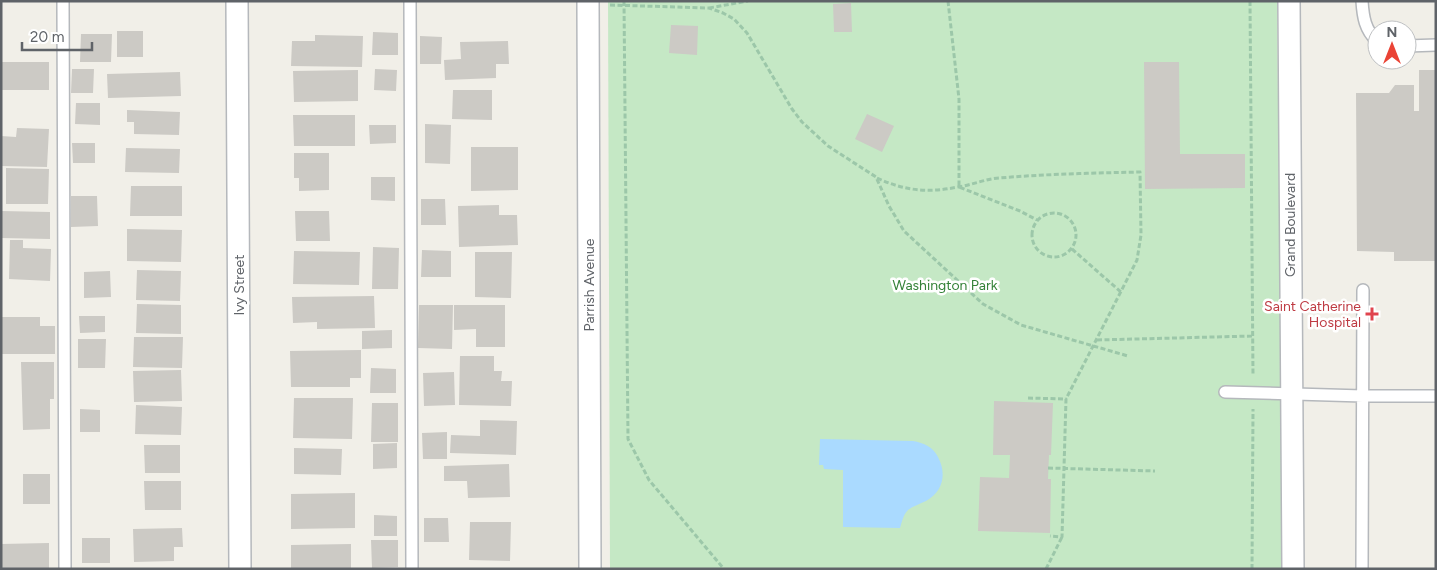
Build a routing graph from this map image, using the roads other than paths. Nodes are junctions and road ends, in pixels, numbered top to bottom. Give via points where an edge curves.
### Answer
1 (63, 1) edge
2 (237, 1) edge
3 (410, 1) edge
4 (576, 1) edge
5 (588, 1) edge
6 (1289, 1) edge
7 (1362, 1) edge
8 (1367, 30) edge
9 (1436, 45) edge
10 (1417, 46) edge
11 (1363, 290) dead end
12 (1225, 392) dead end
13 (1292, 394) junction
14 (1362, 396) junction
15 (1436, 396) edge
16 (65, 569) edge
17 (240, 569) edge
18 (412, 569) edge
19 (590, 569) edge
20 (1293, 569) edge
21 (1362, 569) edge

1 - 16 lane
2 - 17 street, Ivy Street
3 - 18 lane
4 - 5 street
5 - 19 street, Parrish Avenue
6 - 13 street, Grand Boulevard
7 - 8 lane
9 - 10 lane
11 - 14 lane
12 - 13 lane
13 - 14 lane
13 - 20 street, Grand Boulevard
14 - 15 lane
14 - 21 lane

